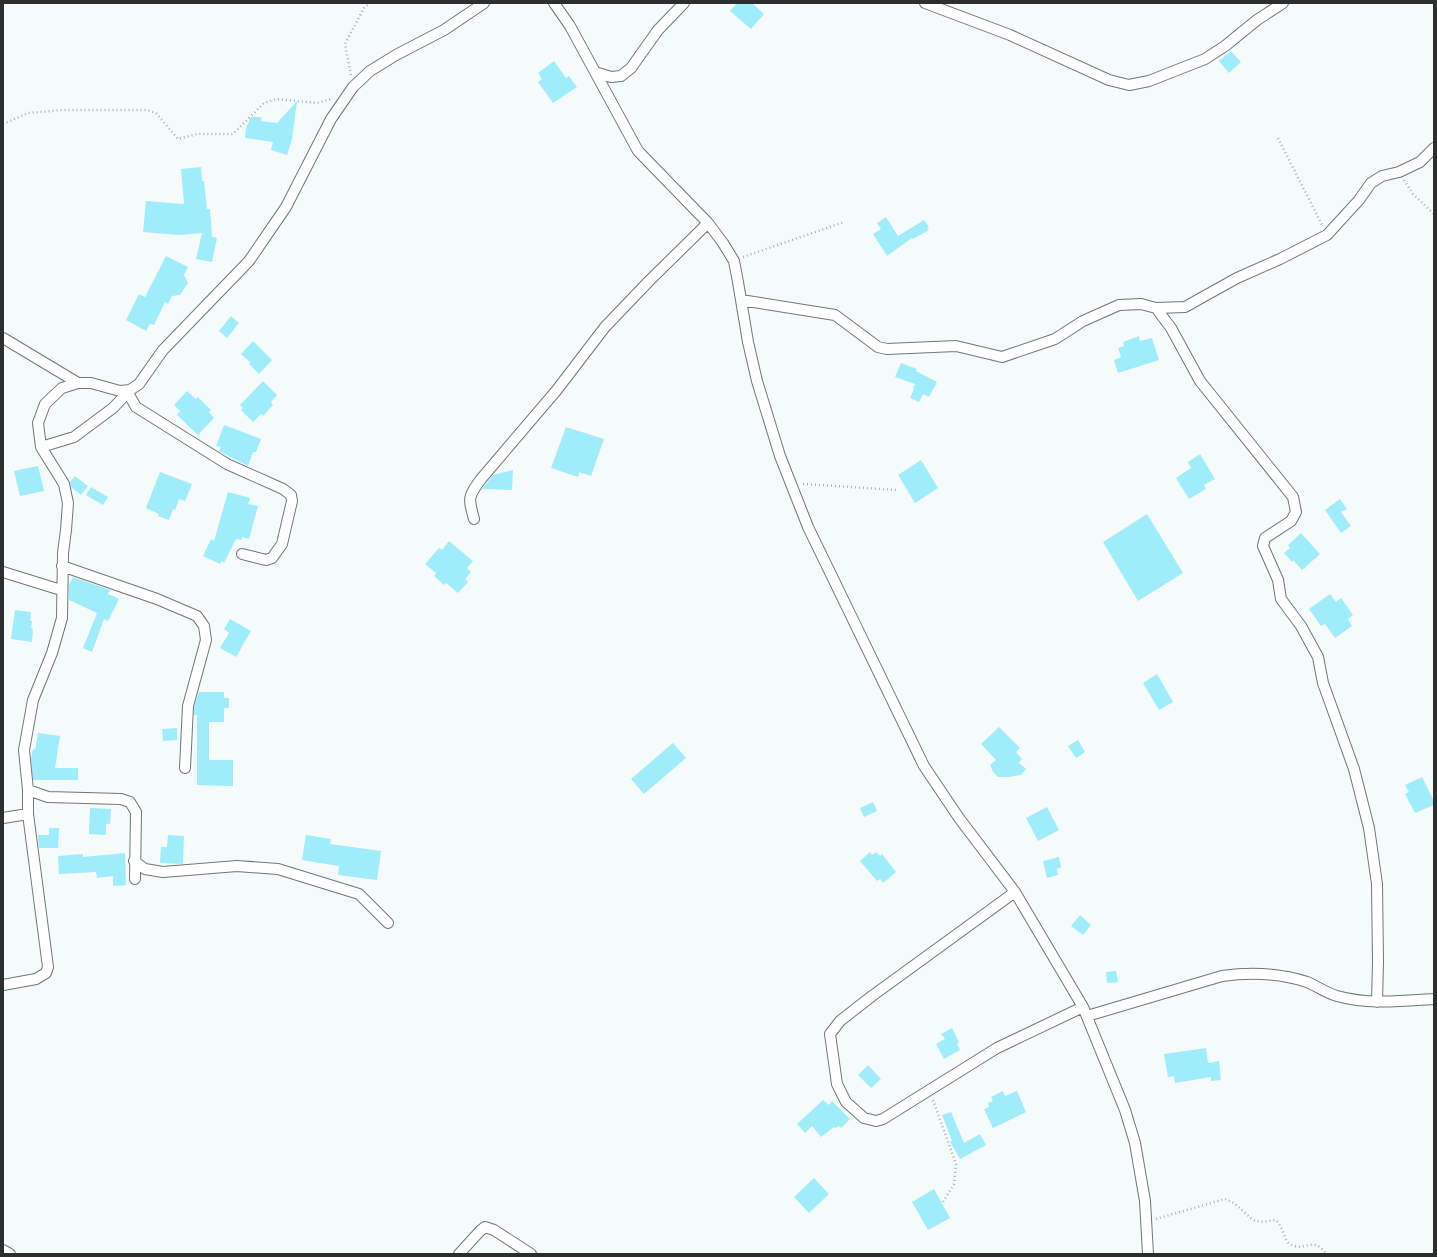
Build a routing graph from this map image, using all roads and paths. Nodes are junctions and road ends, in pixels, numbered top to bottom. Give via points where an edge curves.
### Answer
1 (370, 3) edge
2 (484, 3) edge
3 (554, 3) edge
4 (684, 3) edge
5 (925, 3) edge
6 (1283, 3) edge
7 (595, 72) junction
8 (351, 90) junction
9 (3, 124) edge
10 (1278, 138) dead end
11 (1434, 148) edge
12 (1398, 172) junction
13 (1434, 214) edge
14 (844, 222) dead end
15 (708, 223) junction
16 (1327, 235) junction
17 (734, 261) junction
18 (741, 300) junction
19 (1156, 308) junction
20 (3, 338) edge
21 (78, 383) junction
22 (129, 392) junction
23 (41, 447) junction
24 (791, 483) junction
25 (897, 490) dead end
26 (474, 519) dead end
27 (242, 554) dead end
28 (62, 566) junction
29 (3, 572) edge
30 (62, 590) junction
31 (185, 768) dead end
32 (28, 790) junction
33 (28, 814) junction
34 (3, 818) edge
35 (134, 861) junction
36 (135, 879) dead end
37 (1015, 892) junction
38 (388, 923) dead end
39 (3, 985) edge
40 (1434, 999) edge
41 (1377, 1002) junction
42 (1085, 1012) junction
43 (929, 1090) junction
44 (943, 1202) dead end
45 (1146, 1222) junction
46 (3, 1250) edge
47 (10, 1254) edge
48 (459, 1254) edge
49 (531, 1254) edge
50 (1148, 1254) edge
51 (1326, 1254) edge

1 - 8 path via 364,8 345,44
2 - 8 street via 444,30 396,54 370,71
3 - 7 street via 570,26
4 - 7 street via 658,30 621,76 611,77
5 - 6 street via 1010,35 1109,80 1129,85 1149,81 1205,59
7 - 15 street via 638,151
8 - 9 path via 317,104 276,99 264,103 233,134 197,134 178,139 156,113 147,110 56,110 28,113
8 - 22 street via 331,119 286,207 249,261 163,350 139,384
10 - 16 path
11 - 12 street via 1420,162
12 - 13 path via 1413,194
12 - 16 street via 1382,176 1371,183
14 - 17 path
15 - 17 street
15 - 26 street via 605,327 556,391 481,479 471,493 469,502
16 - 19 street via 1237,278 1185,307
17 - 18 street
18 - 19 street via 835,315 878,347 887,349 956,346 1002,357 1055,339 1083,321 1119,305 1141,304
18 - 24 street via 757,381
19 - 41 street via 1171,328 1200,381 1293,497 1296,512 1291,521 1265,538 1263,546 1278,580 1281,599 1301,626 1318,657 1323,683 1354,769 1369,828 1377,884
20 - 21 street
21 - 22 street via 91,383
21 - 23 street via 62,388 45,404 38,423
22 - 23 street via 113,408 74,436
22 - 27 street via 136,407 227,464 291,495 292,501 282,544 272,558 266,560
23 - 28 street via 64,484 68,504
24 - 25 path
24 - 37 street via 808,527 924,766 959,818
28 - 30 street
28 - 31 street via 157,599 197,616 204,626 206,640 188,706
29 - 30 street
30 - 32 street via 62,618 52,654 33,700 24,750
32 - 33 street
32 - 35 street via 48,797 121,798 130,802 136,812
33 - 34 street
33 - 39 street via 48,967 46,973 36,979
35 - 36 street
35 - 38 street via 145,869 163,872 237,866 278,869 359,894
37 - 42 street
37 - 43 street via 872,996 840,1021 830,1034 837,1084 846,1102 864,1118 883,1119
40 - 41 street
41 - 42 street via 1336,996 1307,982 1270,974 1244,973 1222,976
42 - 43 street via 997,1048
42 - 45 street via 1125,1110 1135,1143
43 - 44 path via 956,1164 954,1184
45 - 50 street
45 - 51 path via 1226,1199 1234,1202 1253,1220 1276,1220 1281,1225 1287,1243 1295,1247 1315,1244
46 - 47 street
48 - 49 street via 480,1230 485,1228 494,1230

